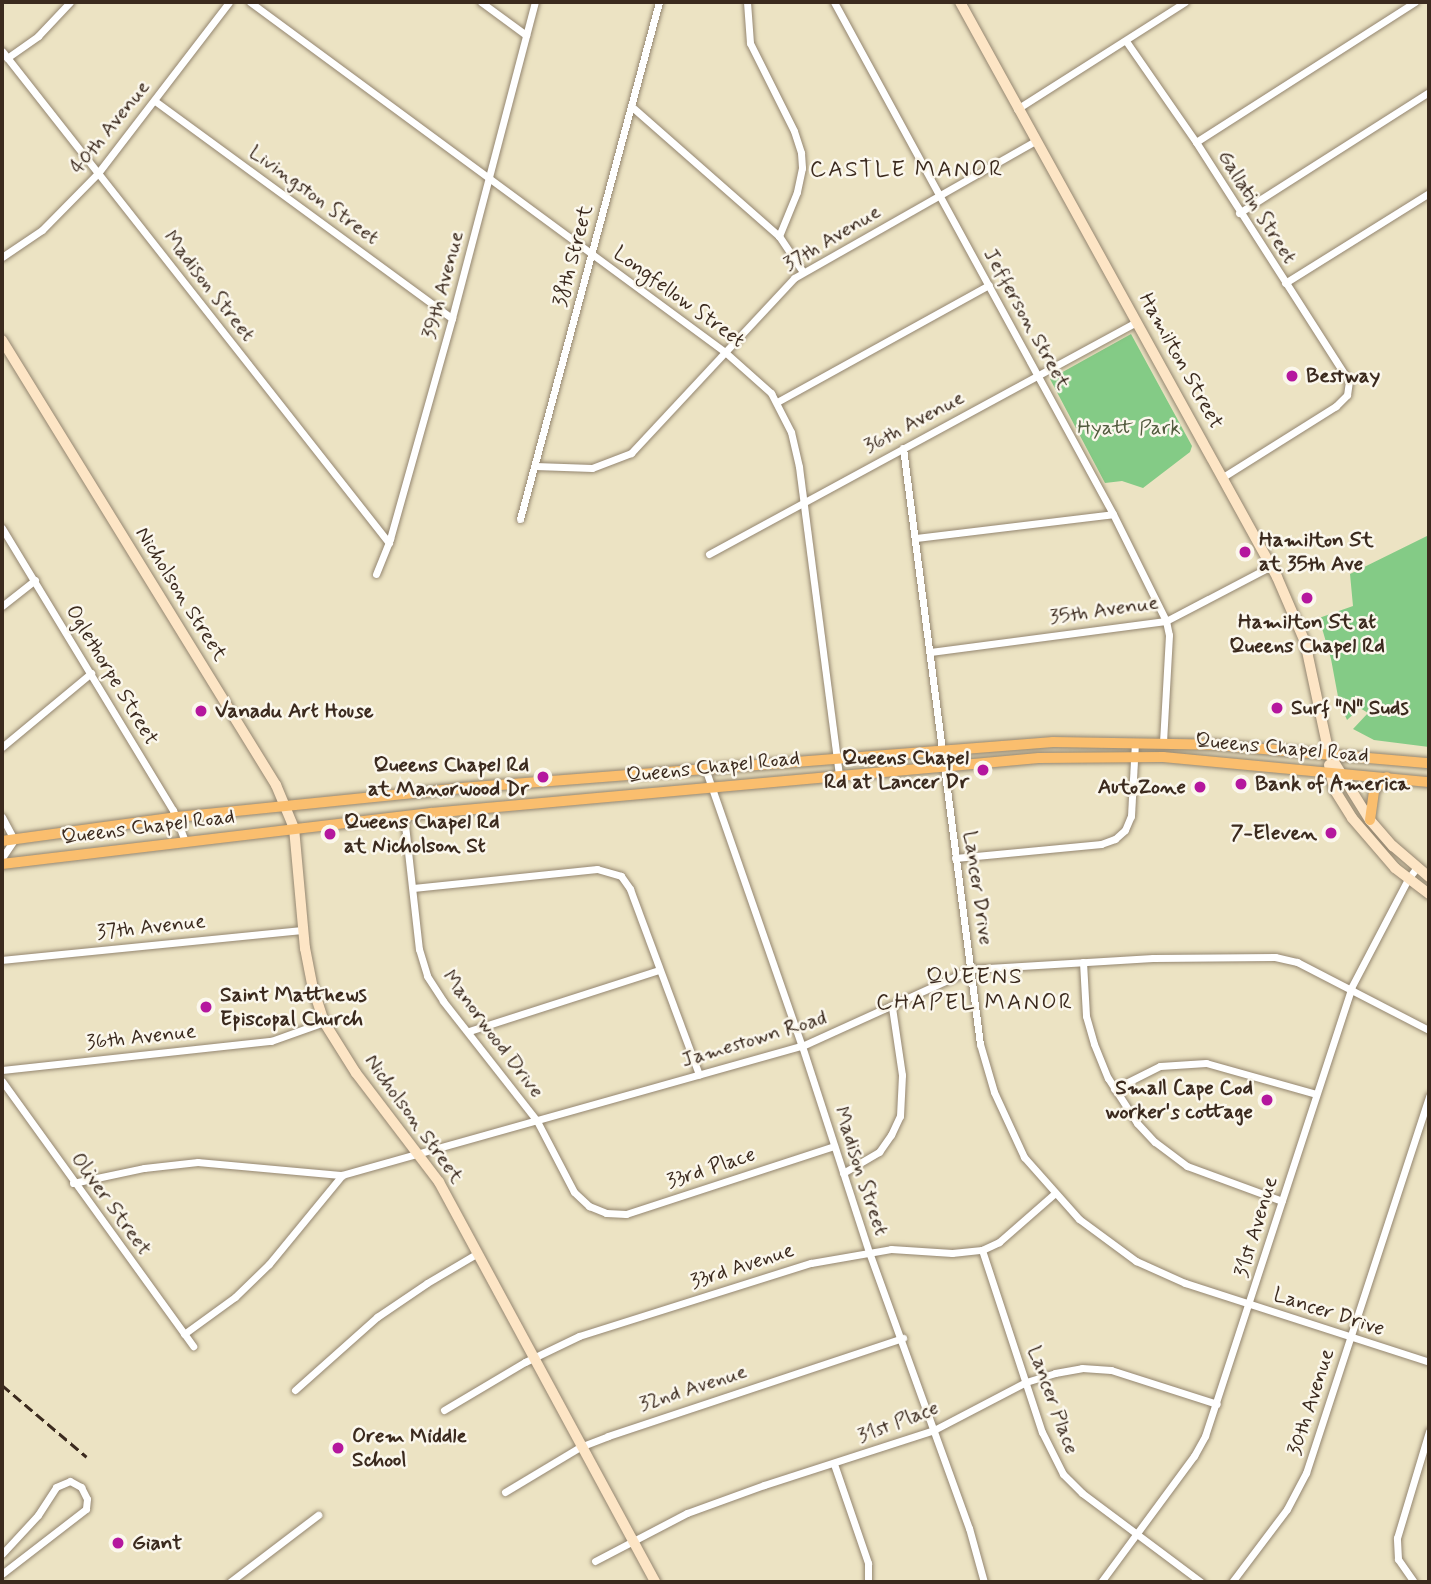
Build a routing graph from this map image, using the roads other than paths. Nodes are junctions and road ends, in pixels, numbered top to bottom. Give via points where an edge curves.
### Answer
1 (70, 2) edge
2 (229, 2) edge
3 (250, 2) edge
4 (481, 2) edge
5 (535, 2) edge
6 (659, 2) edge
7 (747, 2) edge
8 (834, 2) edge
9 (960, 2) edge
10 (1185, 2) edge
11 (1415, 2) edge
12 (526, 35) junction
13 (1126, 41) junction
14 (4, 55) edge
15 (1429, 92) edge
16 (155, 101) junction
17 (631, 106) junction
18 (1017, 109) junction
19 (1035, 141) junction
20 (1196, 142) junction
21 (98, 173) junction
22 (489, 179) junction
23 (1429, 193) edge
24 (940, 197) junction
25 (1239, 213) junction
26 (779, 236) junction
27 (592, 254) junction
28 (2, 257) edge
29 (803, 272) junction
30 (1285, 284) junction
31 (989, 285) junction
32 (452, 318) junction
33 (1137, 322) junction
34 (2, 340) edge
35 (725, 352) junction
36 (1037, 374) junction
37 (777, 402) junction
38 (903, 448) junction
39 (535, 466) junction
40 (1223, 477) junction
41 (804, 501) junction
42 (1113, 514) junction
43 (520, 519) dead end
44 (2, 528) edge
45 (916, 538) junction
46 (388, 543) junction
47 (709, 554) dead end
48 (1271, 566) junction
49 (376, 574) dead end
50 (35, 580) junction
51 (2, 606) edge
52 (1166, 621) junction
53 (930, 652) junction
54 (91, 673) junction
55 (1135, 742) junction
56 (1163, 744) junction
57 (2, 747) edge
58 (943, 751) junction
59 (1329, 754) junction
60 (1135, 757) junction
61 (838, 760) junction
62 (1429, 763) edge
63 (946, 766) junction
64 (1333, 770) junction
65 (706, 771) junction
66 (839, 774) junction
67 (1387, 777) junction
68 (1429, 782) edge
69 (712, 788) junction
70 (286, 807) junction
71 (404, 816) junction
72 (2, 817) edge
73 (177, 817) junction
74 (1370, 820) junction
75 (294, 828) junction
76 (8, 841) edge
77 (185, 842) junction
78 (2, 858) edge
79 (956, 858) junction
80 (2, 864) edge
81 (1417, 867) junction
82 (1429, 877) edge
83 (1408, 879) junction
84 (413, 888) junction
85 (1429, 894) edge
86 (304, 930) junction
87 (2, 960) edge
88 (1083, 962) junction
89 (972, 969) junction
90 (659, 970) junction
91 (1351, 988) junction
92 (892, 1007) junction
93 (324, 1022) junction
94 (1429, 1030) edge
95 (469, 1031) junction
96 (802, 1046) junction
97 (2, 1070) edge
98 (699, 1075) junction
99 (2, 1081) edge
100 (1114, 1088) junction
101 (1316, 1094) junction
102 (1429, 1096) edge
103 (537, 1121) junction
104 (834, 1146) junction
105 (420, 1154) junction
106 (843, 1173) junction
107 (342, 1175) junction
108 (73, 1183) junction
109 (1054, 1194) junction
110 (1282, 1201) junction
111 (597, 1211) joint
112 (982, 1250) junction
113 (869, 1252) junction
114 (478, 1253) junction
115 (1251, 1304) junction
116 (184, 1334) junction
117 (902, 1338) junction
118 (1351, 1338) junction
119 (193, 1346) dead end
120 (533, 1358) junction
121 (1429, 1362) edge
122 (1026, 1382) junction
123 (295, 1390) dead end
124 (1217, 1404) junction
125 (444, 1410) dead end
126 (934, 1430) junction
127 (1429, 1432) edge
128 (580, 1447) junction
129 (834, 1464) junction
130 (505, 1492) dead end
131 (318, 1515) dead end
132 (1136, 1534) junction
133 (631, 1541) junction
134 (2, 1554) edge
135 (595, 1561) dead end
136 (2, 1574) edge
137 (234, 1581) edge
138 (655, 1582) edge
139 (868, 1582) edge
140 (984, 1582) edge
141 (1101, 1582) edge
142 (1201, 1582) edge
143 (1232, 1582) edge
144 (1414, 1582) edge

1 - 14 street via 38,36
2 - 16 street, 40th Avenue
3 - 22 street, Longfellow Street
4 - 12 street
5 - 12 street, 39th Avenue
6 - 17 street, 38th Street
7 - 26 street via 750,43 801,153 797,192
8 - 24 street, Jefferson Street
9 - 18 street, Hamilton Street
10 - 13 street
11 - 20 street
12 - 22 street, 39th Avenue
13 - 18 street
13 - 20 street, Gallatin Street
14 - 21 street, Madison Street
15 - 25 street
16 - 21 street, 40th Avenue
16 - 32 street, Livingston Street
17 - 26 street
17 - 27 street, 38th Street
18 - 19 street, Hamilton Street
19 - 24 street, 37th Avenue
19 - 33 street, Hamilton Street
20 - 25 street, Gallatin Street
21 - 28 street, 40th Avenue via 50,222
21 - 46 street, Madison Street
22 - 27 street, Longfellow Street
22 - 32 street, 39th Avenue
23 - 30 street
24 - 29 street, 37th Avenue
24 - 31 street, Jefferson Street
25 - 30 street, Gallatin Street
26 - 29 street
27 - 35 street, Longfellow Street
27 - 39 street, 38th Street
29 - 35 street, 37th Avenue
30 - 40 street, Gallatin Street via 1349,381 1347,395
31 - 36 street, Jefferson Street
31 - 37 street
32 - 46 street, 39th Avenue
33 - 36 street, 36th Avenue
33 - 40 street, Hamilton Street
34 - 70 street, Nicholson Street
35 - 37 street, Longfellow Street
35 - 39 street, 37th Avenue via 620,460 578,469
36 - 38 street, 36th Avenue
36 - 42 street, Jefferson Street
37 - 41 street, Longfellow Street via 795,445
38 - 41 street, 36th Avenue
38 - 45 street, Lancer Drive
39 - 43 street, 38th Street
40 - 48 street, Hamilton Street
41 - 47 street, 36th Avenue
41 - 61 street, Longfellow Street
42 - 45 street
42 - 52 street, Jefferson Street
44 - 50 street, Oglethorpe Street
45 - 53 street, Lancer Drive
46 - 49 street, 39th Avenue
48 - 52 street, 35th Avenue
48 - 59 street, Hamilton Street via 1305,642
50 - 51 street
50 - 54 street, Oglethorpe Street
52 - 53 street, 35th Avenue
52 - 56 street, Jefferson Street
53 - 58 street, Lancer Drive
54 - 57 street
54 - 73 street, Oglethorpe Street
55 - 56 main road, Queens Chapel Road
55 - 58 main road, Queens Chapel Road via 1053,742
55 - 60 street
56 - 59 main road, Queens Chapel Road
58 - 61 main road, Queens Chapel Road
58 - 63 street, Lancer Drive
59 - 62 main road, Queens Chapel Road
59 - 64 street, Hamilton Street
60 - 63 main road, Queens Chapel Road via 1039,758
60 - 64 main road, Queens Chapel Road
60 - 79 street via 1131,816 1115,839
61 - 65 main road, Queens Chapel Road
61 - 66 street, Longfellow Street
63 - 66 main road, Queens Chapel Road
63 - 79 street, Lancer Drive
64 - 67 main road, Queens Chapel Road
64 - 74 street
64 - 83 street, Hamilton Street via 1334,789 1352,818
65 - 69 street, Madison Street
65 - 70 main road, Queens Chapel Road via 461,788
66 - 69 main road, Queens Chapel Road
67 - 68 main road, Queens Chapel Road
67 - 74 main road via 1374,790
69 - 71 main road, Queens Chapel Road
69 - 96 street, Madison Street
70 - 73 main road, Queens Chapel Road
70 - 75 street, Nicholson Street
71 - 75 main road, Queens Chapel Road
71 - 84 street, Manorwood Drive
72 - 76 street
73 - 76 main road, Queens Chapel Road
73 - 77 street, Oglethorpe Street
74 - 81 street
75 - 77 main road, Queens Chapel Road
75 - 86 street, Nicholson Street
76 - 78 street
77 - 80 main road, Queens Chapel Road
79 - 89 street, Lancer Drive
81 - 82 street
81 - 83 street, 31st Avenue
83 - 85 street, Hamilton Street
83 - 91 street, 31st Avenue
84 - 90 street via 597,869 616,873 631,889
84 - 95 street, Manorwood Drive via 419,949 427,976
86 - 87 street, 37th Avenue
86 - 93 street, Nicholson Street via 312,985
88 - 89 street, Jamestown Road
88 - 91 street, Jamestown Road via 1275,957 1297,962
88 - 100 street via 1086,1016
89 - 92 street, Jamestown Road
89 - 109 street, Lancer Drive via 981,1044 994,1093 1024,1157
90 - 95 street
90 - 98 street
91 - 94 street, Jamestown Road
91 - 101 street, 31st Avenue
92 - 96 street, Jamestown Road
92 - 106 street via 902,1075 900,1116 878,1152
93 - 97 street, 36th Avenue via 271,1041
93 - 105 street, Nicholson Street via 356,1073
95 - 103 street, Manorwood Drive
96 - 98 street, Jamestown Road
96 - 104 street, Madison Street
98 - 103 street, Jamestown Road
99 - 108 street, Oliver Street
100 - 101 street via 1160,1066 1206,1063
100 - 110 street via 1136,1123 1177,1160
101 - 110 street, 31st Avenue
102 - 118 street, 30th Avenue
103 - 105 street, Jamestown Road
103 - 111 street, Manorwood Drive via 574,1192
104 - 106 street, Madison Street
104 - 111 street, 33rd Place via 626,1214
105 - 107 street, Jamestown Road
105 - 114 street, Nicholson Street
106 - 113 street, Madison Street
107 - 108 street, Jamestown Road via 198,1162
107 - 116 street via 269,1264 235,1297
108 - 116 street, Oliver Street
109 - 112 street, 33rd Avenue via 999,1242
109 - 115 street, Lancer Drive via 1079,1219 1136,1261
110 - 115 street, 31st Avenue
112 - 113 street, 33rd Avenue
112 - 122 street, Lancer Place
113 - 117 street, Madison Street
113 - 120 street, 33rd Avenue via 811,1263 612,1325
114 - 120 street, Nicholson Street
114 - 123 street via 377,1317
115 - 118 street, Lancer Drive
115 - 124 street, 31st Avenue
116 - 119 street, Oliver Street
117 - 126 street, Madison Street
117 - 128 street, 32nd Avenue
118 - 121 street, Lancer Drive
118 - 143 street, 30th Avenue via 1301,1485
120 - 125 street, 33rd Avenue
120 - 128 street, Nicholson Street
122 - 124 street, 31st Place via 1068,1370 1097,1369 1125,1373
122 - 126 street, 31st Place
122 - 132 street, Lancer Place via 1042,1432 1063,1474
124 - 132 street, 31st Avenue via 1194,1455
126 - 129 street, 31st Place
126 - 140 street, Madison Street
127 - 144 street via 1397,1538 1398,1559
128 - 130 street, 32nd Avenue
128 - 133 street, Nicholson Street
129 - 133 street, 31st Place via 687,1513
129 - 139 street via 869,1563
131 - 137 street
132 - 141 street, 31st Avenue
132 - 142 street, Lancer Place
133 - 135 street, 31st Place
133 - 138 street, Nicholson Street
134 - 136 street via 38,1515 56,1487 70,1481 81,1487 86,1509

